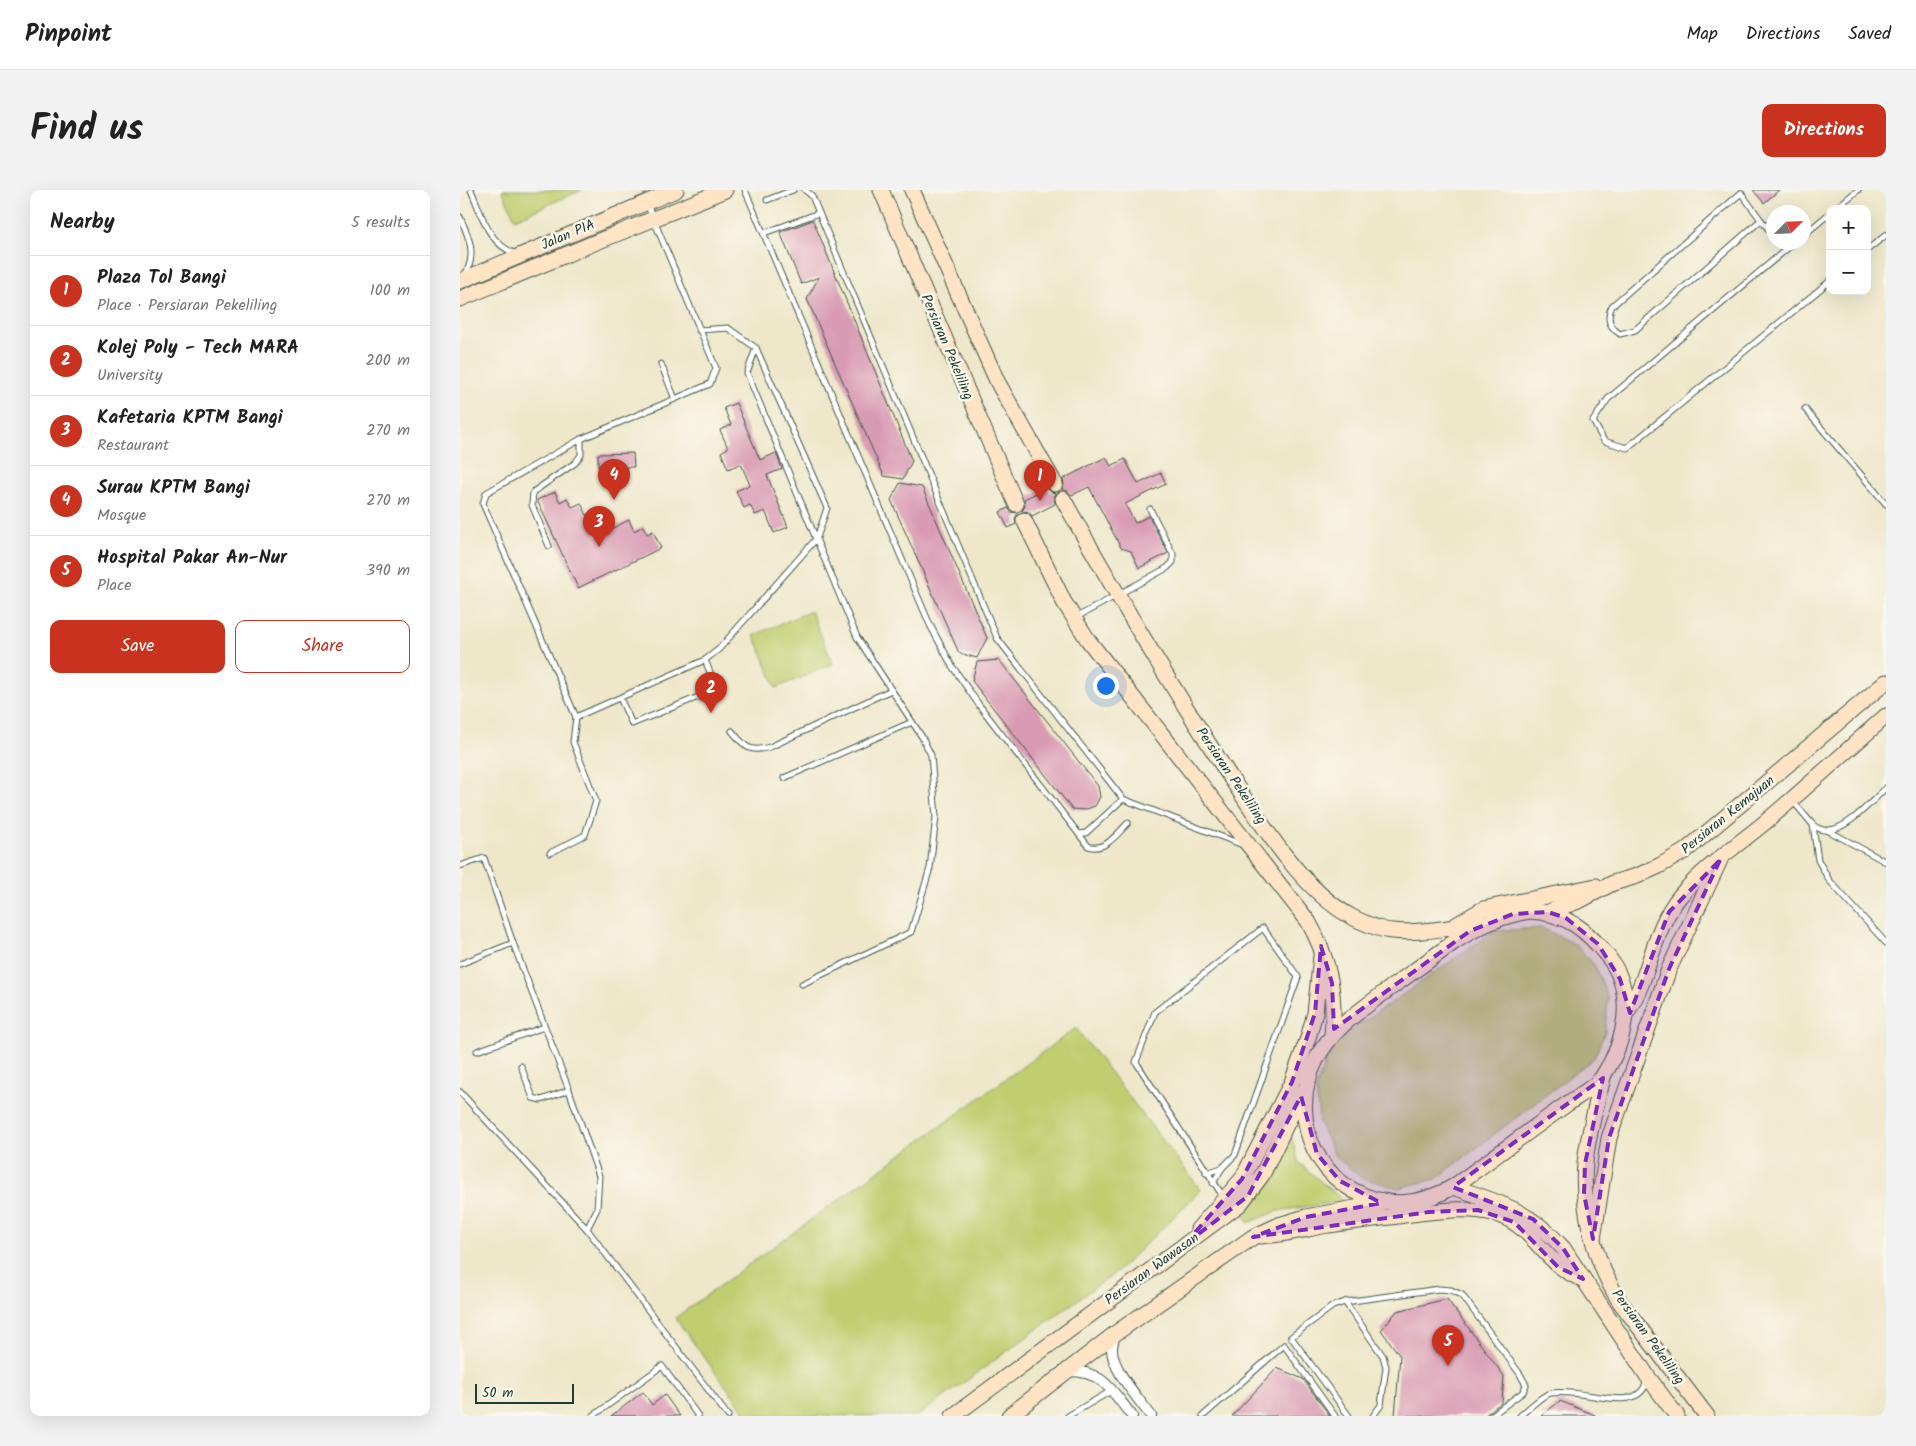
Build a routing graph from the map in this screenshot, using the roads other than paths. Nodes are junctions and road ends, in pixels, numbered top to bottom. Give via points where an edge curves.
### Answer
1 (471, 190) edge
2 (676, 190) edge
3 (726, 190) edge
4 (745, 190) edge
5 (793, 190) edge
6 (805, 190) edge
7 (881, 190) edge
8 (912, 190) edge
9 (1858, 190) edge
10 (767, 200) dead end
11 (646, 202) junction
12 (1840, 205) edge
13 (819, 213) junction
14 (1826, 216) edge
15 (460, 217) edge
16 (653, 219) junction
17 (1762, 220) junction
18 (1766, 225) edge
19 (1811, 229) edge
20 (764, 233) junction
21 (1886, 235) edge
22 (1871, 247) edge
23 (1785, 250) edge
24 (521, 255) junction
25 (461, 281) edge
26 (1826, 284) edge
27 (460, 299) edge
28 (699, 330) junction
29 (756, 348) junction
30 (661, 364) dead end
31 (675, 399) junction
32 (1805, 409) dead end
33 (581, 439) junction
34 (1055, 484) dead end
35 (1063, 499) dead end
36 (1016, 504) dead end
37 (1886, 504) edge
38 (1150, 509) dead end
39 (1024, 520) dead end
40 (817, 538) junction
41 (549, 546) dead end
42 (1117, 595) junction
43 (1074, 618) junction
44 (705, 660) junction
45 (1886, 682) edge
46 (891, 690) junction
47 (620, 698) junction
48 (1886, 716) edge
49 (576, 717) junction
50 (912, 722) junction
51 (732, 731) dead end
52 (784, 778) dead end
53 (1886, 788) edge
54 (1123, 799) junction
55 (1792, 800) junction
56 (1128, 823) dead end
57 (1812, 825) junction
58 (1829, 831) junction
59 (1079, 834) junction
60 (1251, 848) junction
61 (550, 852) dead end
62 (1720, 860) junction
63 (1886, 862) edge
64 (460, 866) edge
65 (1613, 883) junction
66 (1548, 912) junction
67 (1487, 923) junction
68 (1455, 926) junction
69 (513, 943) junction
70 (1886, 943) edge
71 (1321, 946) junction
72 (460, 964) edge
73 (802, 984) dead end
74 (1627, 1012) junction
75 (544, 1027) junction
76 (1332, 1035) junction
77 (477, 1051) dead end
78 (521, 1066) dead end
79 (1603, 1078) junction
80 (1306, 1084) junction
81 (569, 1090) junction
82 (460, 1092) edge
83 (1222, 1168) junction
84 (1206, 1173) junction
85 (1213, 1183) junction
86 (1453, 1187) junction
87 (1224, 1198) junction
88 (1388, 1202) junction
89 (587, 1229) junction
90 (1253, 1237) junction
91 (1593, 1239) junction
92 (1183, 1246) junction
93 (1583, 1279) junction
94 (1345, 1302) junction
95 (1116, 1333) junction
96 (1291, 1337) junction
97 (1284, 1345) junction
98 (1067, 1371) junction
99 (1648, 1376) junction
100 (1111, 1390) junction
101 (1641, 1400) dead end
102 (1596, 1404) dead end
103 (593, 1416) edge
104 (698, 1416) edge
105 (728, 1416) edge
106 (953, 1416) edge
107 (1009, 1416) edge
108 (1068, 1416) edge
109 (1132, 1416) edge
110 (1151, 1416) edge
111 (1204, 1416) edge
112 (1335, 1416) edge
113 (1349, 1416) edge
114 (1373, 1416) edge
115 (1491, 1416) edge
116 (1520, 1416) edge
117 (1677, 1416) edge
118 (1707, 1416) edge

1 - 24 lane via 493,238 500,246
2 - 11 main road, Jalan P1A
3 - 16 main road
4 - 20 lane
5 - 10 lane
6 - 13 lane via 812,196
7 - 36 main road, Persiaran Pekeliling
8 - 34 main road via 998,383
9 - 12 lane
11 - 16 lane
11 - 24 main road, Jalan P1A
13 - 20 lane
13 - 54 lane via 997,638
14 - 19 lane
15 - 25 lane via 472,249 472,259
16 - 27 main road
16 - 28 lane
17 - 17 lane via 1741,193 1612,306 1608,313 1613,329 1620,334 1635,330
17 - 18 lane
20 - 59 lane via 930,625 952,666 979,705
21 - 22 lane
23 - 26 lane via 1608,399 1593,421 1604,441 1627,448
24 - 25 main road, Jalan P1A
28 - 29 lane via 728,328
28 - 31 lane via 716,368 710,384
29 - 40 lane via 747,373
29 - 40 lane via 827,508
30 - 31 lane
31 - 33 lane
32 - 37 lane
33 - 41 lane via 581,455 575,463 533,492 532,505
33 - 49 lane via 486,493 482,504
35 - 42 main road, Persiaran Pekeliling
38 - 42 lane via 1173,554 1173,562
39 - 43 main road, Persiaran Pekeliling
40 - 44 lane via 718,650
40 - 46 lane via 857,637
42 - 43 lane
42 - 68 main road, Persiaran Pekeliling via 1247,803 1297,870 1317,891 1353,917 1390,931
43 - 60 main road, Persiaran Pekeliling via 1135,702
44 - 47 lane
44 - 47 lane via 716,687 713,691 632,724
45 - 65 main road, Persiaran Kemajuan via 1685,851 1637,876
46 - 50 lane
46 - 51 lane via 759,750 751,749
47 - 49 lane
48 - 55 main road, Persiaran Kemajuan
49 - 61 lane via 573,742 596,801 585,835
50 - 52 lane
50 - 73 lane via 931,755 936,818 930,868 911,932
53 - 58 lane via 1845,824
54 - 59 lane via 1086,833
54 - 60 lane
55 - 57 lane
55 - 62 main road, Persiaran Kemajuan
56 - 59 lane via 1098,848 1088,846
57 - 58 lane
57 - 70 lane via 1818,860 1829,880
58 - 63 lane
60 - 71 main road, Persiaran Pekeliling via 1308,921
62 - 74 main road, Persiaran Kemajuan via 1686,890 1669,912 1643,982
62 - 91 main road via 1669,969 1609,1138
64 - 69 lane via 484,858
65 - 66 main road, Persiaran Kemajuan
65 - 68 main road via 1483,909
66 - 67 main road via 1512,914
66 - 74 main road via 1566,918 1584,930 1611,960 1625,995
67 - 68 main road, Persiaran Pekeliling
67 - 76 main road, Persiaran Wawasan via 1454,942 1346,1020
69 - 72 lane
69 - 75 lane
71 - 76 main road, Persiaran Pekeliling via 1332,983
71 - 87 main road via 1318,990 1308,1038 1292,1082 1242,1179
74 - 79 main road, Persiaran Pekeliling
75 - 77 lane
75 - 81 lane
76 - 80 main road, Persiaran Wawasan
78 - 81 lane via 534,1098 541,1100
79 - 86 main road
79 - 91 main road, Persiaran Pekeliling via 1585,1164 1584,1194
80 - 88 main road via 1306,1129 1316,1154 1346,1186 1369,1198
80 - 92 main road, Persiaran Wawasan via 1262,1175 1248,1196
81 - 89 lane via 599,1176 597,1209
82 - 89 lane
83 - 84 lane
83 - 84 lane via 1235,1156 1298,977 1263,928 1156,1012 1136,1062
83 - 85 lane
84 - 85 lane
85 - 87 lane
86 - 88 main road via 1425,1199
86 - 93 main road, Persiaran Pekeliling via 1494,1200 1533,1219 1563,1248
87 - 92 main road
88 - 90 main road via 1280,1224
89 - 105 lane
90 - 93 main road via 1429,1212 1478,1210 1514,1222 1558,1266
90 - 95 main road
91 - 118 main road, Persiaran Pekeliling via 1616,1294
92 - 106 main road, Persiaran Wawasan
93 - 99 main road, Persiaran Pekeliling
94 - 96 lane via 1333,1306
94 - 114 lane via 1383,1356 1386,1366 1381,1405
94 - 115 lane via 1439,1289 1462,1294 1526,1385 1523,1392
95 - 98 main road
95 - 110 street via 1112,1348 1114,1360
96 - 97 lane
96 - 113 lane
97 - 111 lane
97 - 112 lane
98 - 100 street via 1086,1371 1096,1375
98 - 107 main road
99 - 101 lane
99 - 117 main road, Persiaran Pekeliling
100 - 108 lane
100 - 109 street
102 - 116 lane via 1565,1392 1548,1393
103 - 104 lane via 662,1366

